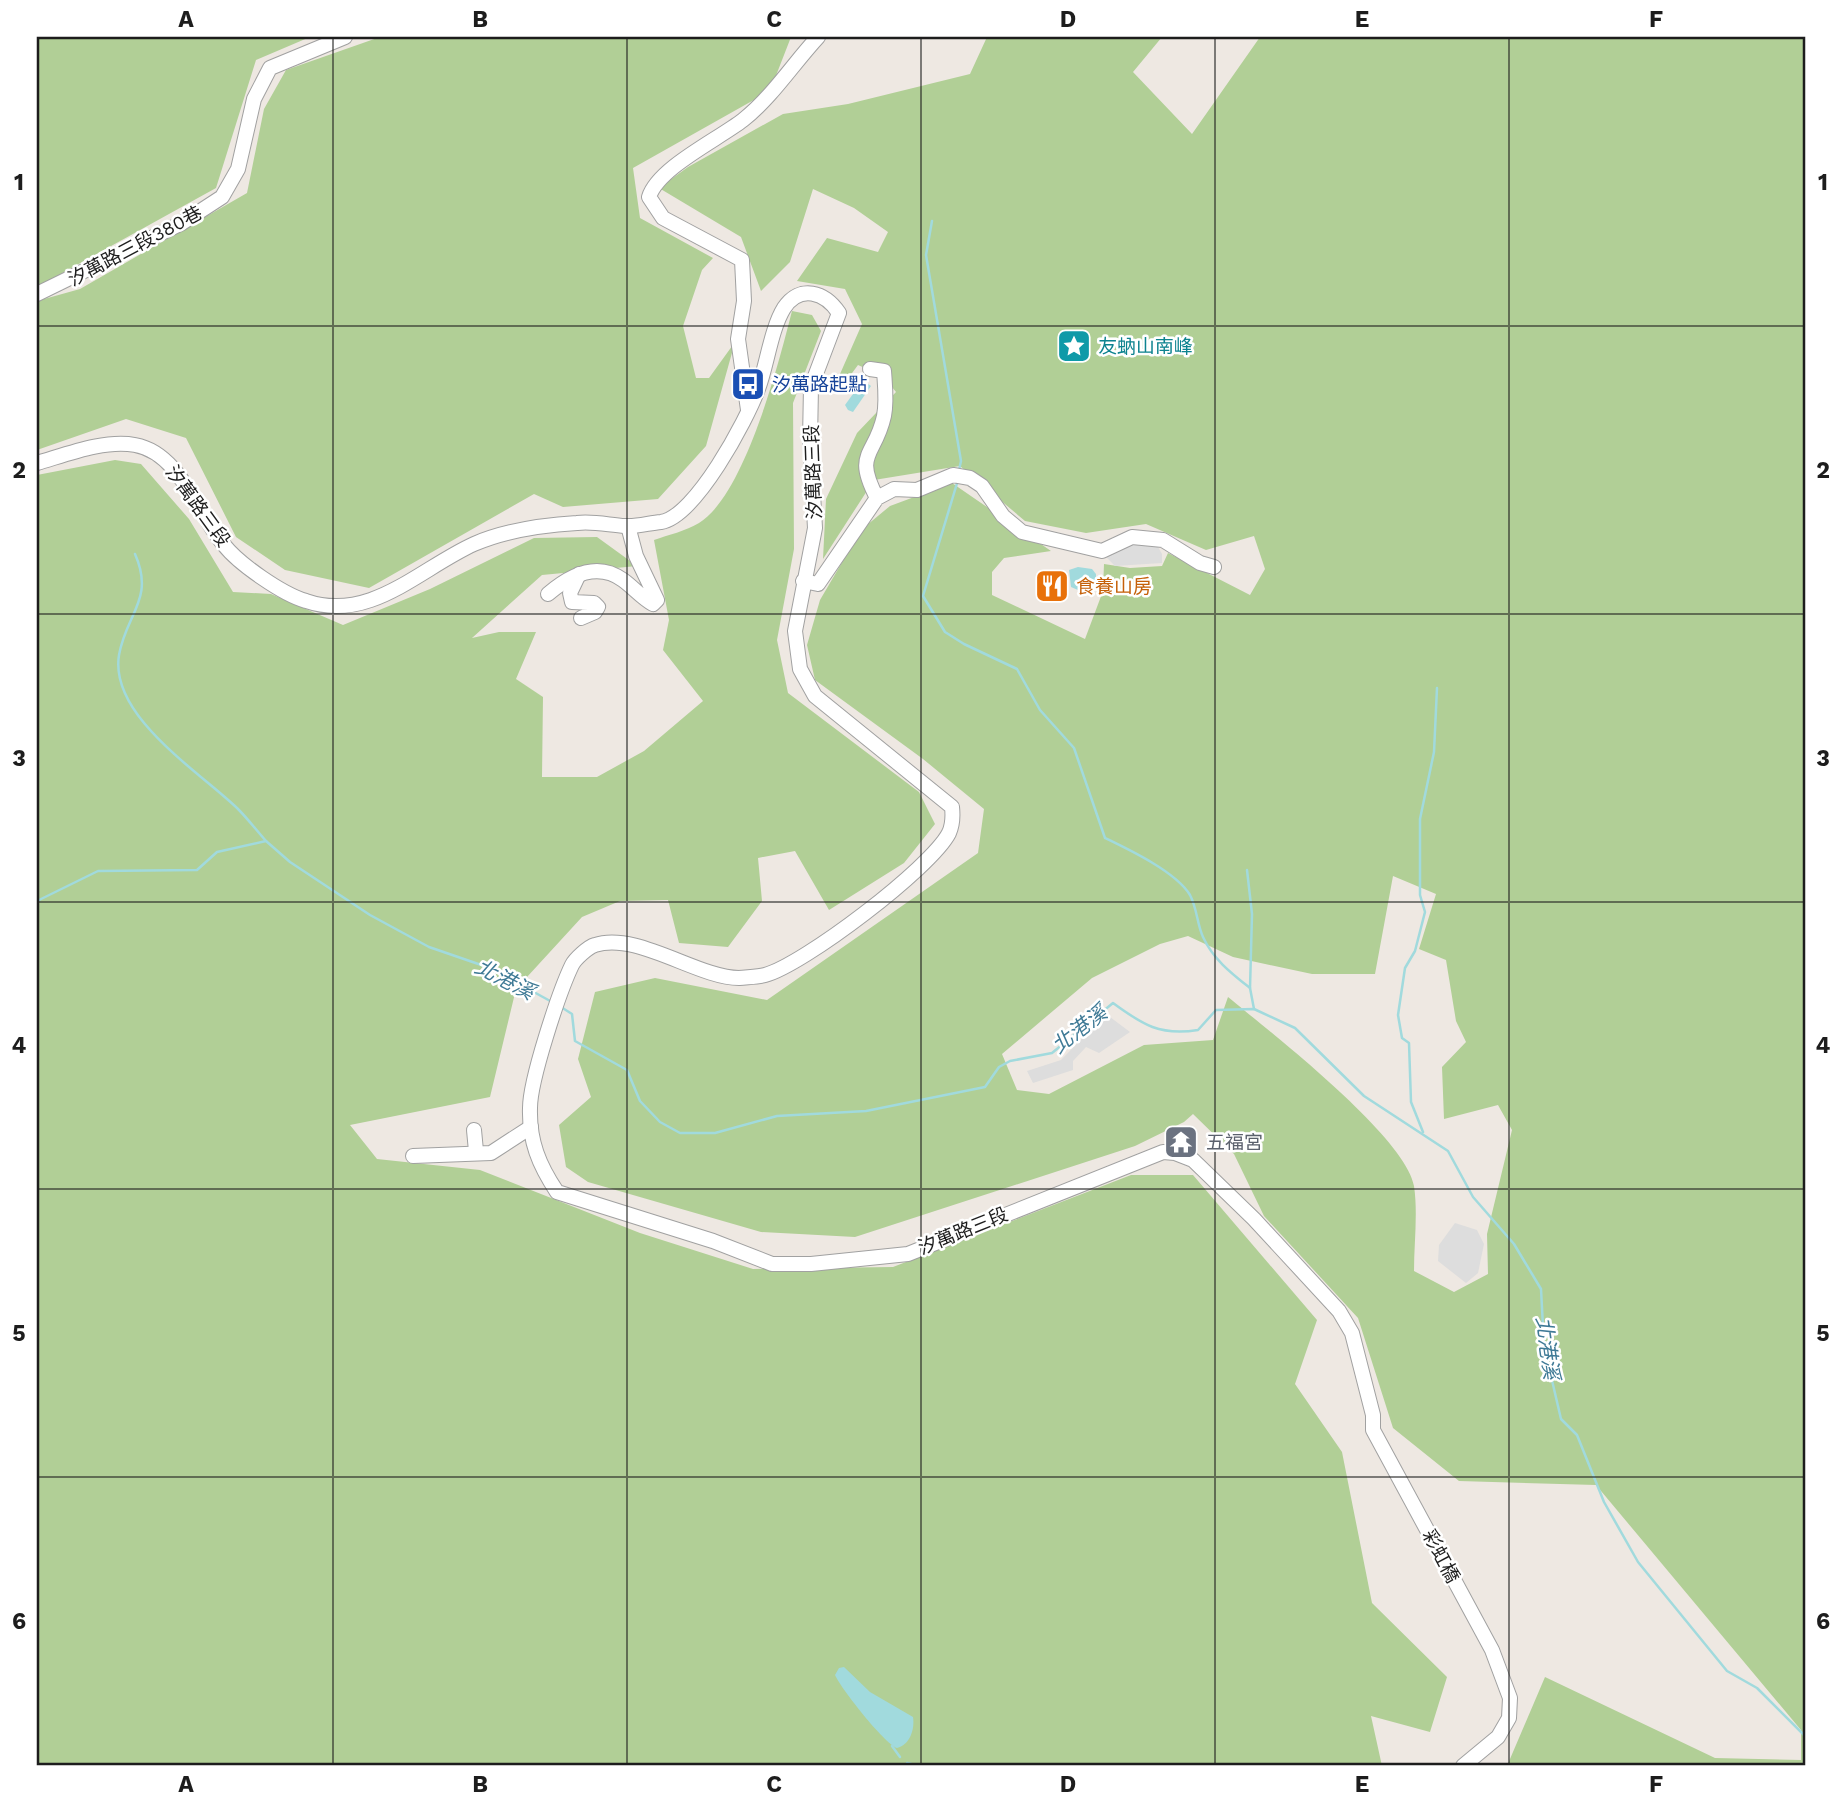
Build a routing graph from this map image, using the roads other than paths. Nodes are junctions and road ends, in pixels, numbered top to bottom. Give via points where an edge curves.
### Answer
1 (345, 37) edge
2 (818, 37) edge
3 (37, 294) edge
4 (870, 369) dead end
5 (748, 411) junction
6 (37, 463) edge
7 (877, 498) junction
8 (628, 526) junction
9 (1214, 567) dead end
10 (579, 573) junction
11 (803, 581) junction
12 (548, 594) dead end
13 (581, 618) dead end
14 (531, 1127) junction
15 (474, 1130) dead end
16 (475, 1151) junction
17 (413, 1156) dead end
18 (1373, 1415) joint
19 (1463, 1766) edge

1 - 3 street, 汐萬路三段380巷 via 270,68 254,99 238,169 222,197 181,223
2 - 5 street via 744,119 665,172 649,197 663,218 742,260 744,301 737,340
4 - 7 street via 884,371 886,400 865,467
5 - 8 street, 汐萬路三段 via 718,467 694,498 670,521
5 - 11 street, 汐萬路三段 via 784,308 799,295 816,292 827,297 839,313 811,387 816,528
6 - 8 street, 汐萬路三段 via 108,446 134,444 157,453 176,472 224,546 255,572 304,601 335,608 363,605 474,544 511,533 579,522
7 - 9 street via 894,489 917,490 953,475 970,478 1022,532 1102,551 1132,537 1163,540
7 - 11 street via 818,584
8 - 10 street via 636,556 654,588 657,600 653,604 621,578 592,571
10 - 12 street
10 - 13 street via 570,593 572,602 598,607
11 - 14 street, 汐萬路三段 via 795,631 806,682 815,696 952,807 948,833 888,897 766,975 736,978 620,943 594,945 573,963 562,993 535,1074
14 - 16 street via 491,1153
14 - 18 street, 汐萬路三段 via 535,1155 557,1192 700,1236 772,1265 908,1254 1090,1179 1163,1152 1175,1153 1193,1160 1339,1311 1352,1333
15 - 16 street
16 - 17 street
18 - 19 street, 彩虹橋 via 1373,1430 1492,1650 1510,1698 1509,1718 1498,1737

